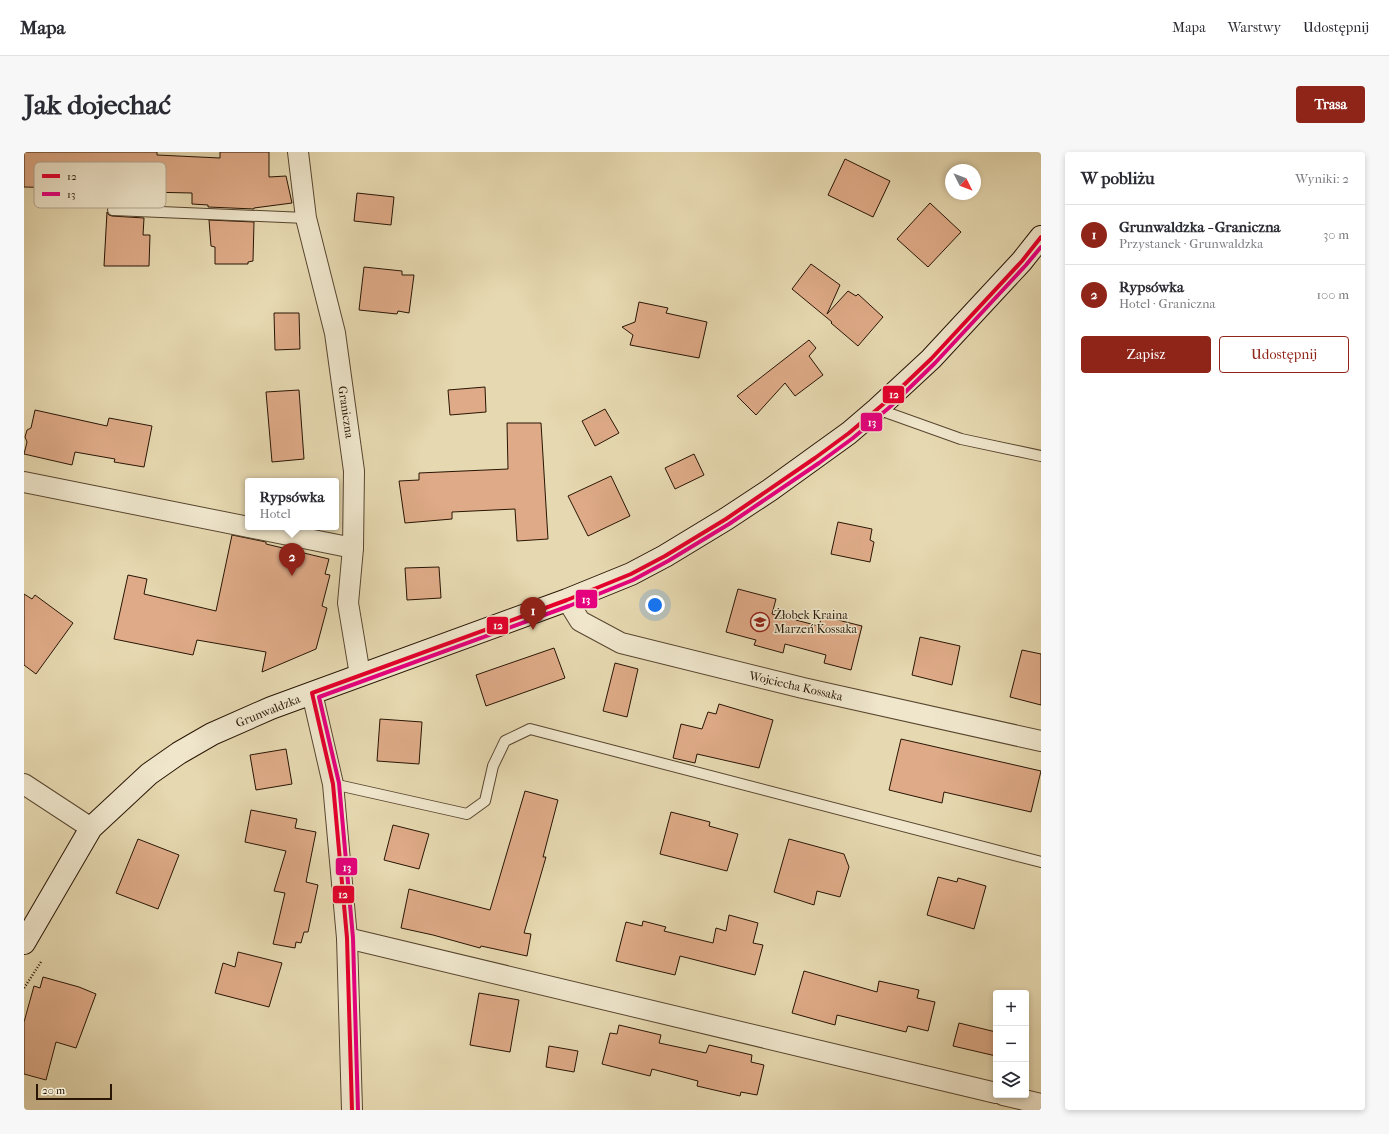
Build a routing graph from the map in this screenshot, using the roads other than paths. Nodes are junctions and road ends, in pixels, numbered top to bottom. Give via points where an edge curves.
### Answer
1 (298, 152) edge
2 (113, 210) dead end
3 (306, 218) junction
4 (1041, 237) edge
5 (877, 409) junction
6 (1041, 456) edge
7 (24, 482) edge
8 (245, 526) edge
9 (263, 530) edge
10 (353, 548) junction
11 (567, 600) junction
12 (360, 675) junction
13 (312, 693) junction
14 (1041, 741) edge
15 (24, 784) edge
16 (333, 784) junction
17 (91, 828) junction
18 (1041, 862) edge
19 (347, 938) junction
20 (24, 943) edge
21 (993, 1092) edge
22 (1016, 1098) edge
23 (1041, 1104) edge
24 (352, 1110) edge

1 - 3 street, Graniczna
2 - 3 lane
3 - 10 street, Graniczna via 336,341 354,471
4 - 5 street, Grunwaldzka via 931,360
5 - 6 lane via 961,440
5 - 11 street, Grunwaldzka via 815,458 713,527 631,574
7 - 8 street
9 - 10 street
10 - 12 street, Graniczna via 348,603
11 - 12 street, Grunwaldzka
11 - 14 street, Wojciecha Kossaka via 580,621 621,643 803,688
12 - 13 street, Grunwaldzka
13 - 16 street
13 - 17 street, Grunwaldzka via 212,734 179,753 149,774
15 - 17 street
16 - 18 lane via 467,814 485,801 493,766 505,741 530,729
16 - 19 street
17 - 20 street, Grunwaldzka
19 - 21 street
19 - 24 street
22 - 23 street

